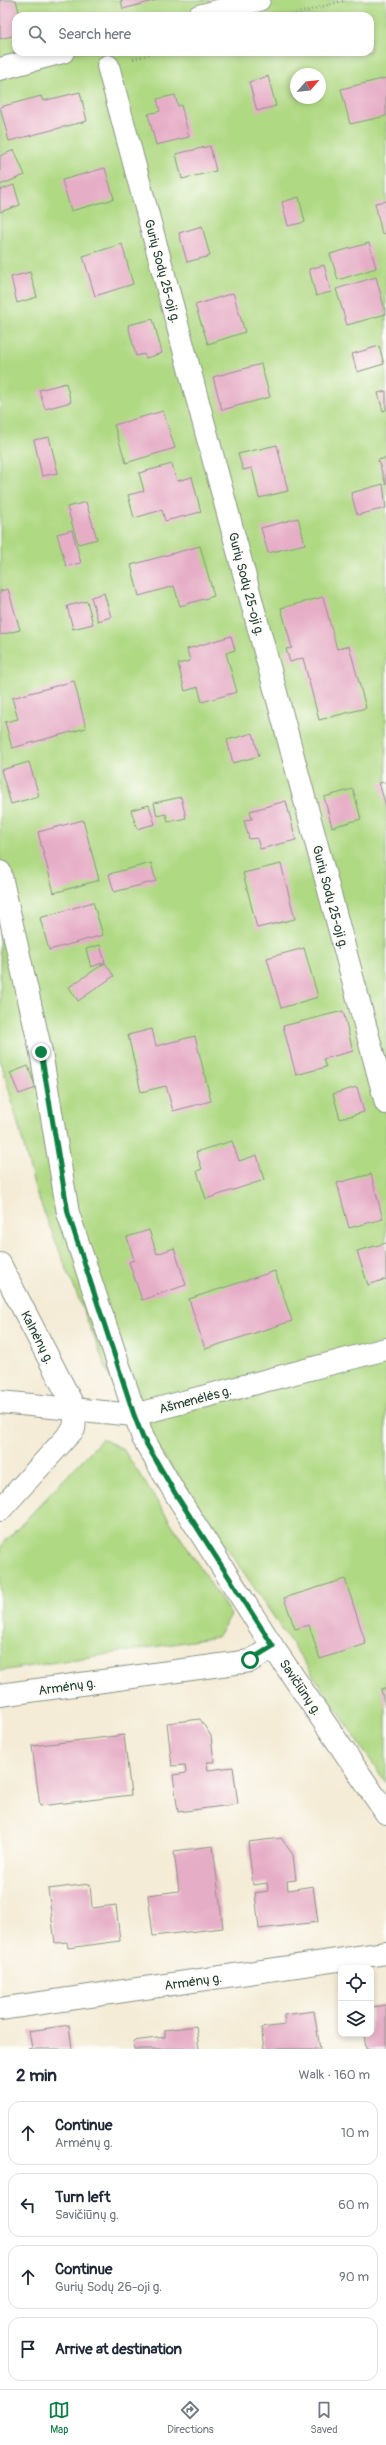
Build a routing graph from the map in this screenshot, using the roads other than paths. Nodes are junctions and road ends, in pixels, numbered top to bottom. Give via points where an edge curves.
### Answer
1 (259, 0) edge
2 (213, 12) edge
3 (48, 56) edge
4 (108, 66) dead end
5 (0, 69) edge
6 (0, 872) edge
7 (386, 1103) edge
8 (0, 1264) edge
9 (386, 1349) edge
10 (0, 1402) edge
11 (76, 1411) junction
12 (134, 1415) junction
13 (0, 1510) edge
14 (273, 1646) junction
15 (0, 1696) edge
16 (386, 1813) edge
17 (386, 1953) edge
18 (0, 2009) edge

1 - 2 street
3 - 5 street
4 - 7 street, Gurių Sodų 25-oji g.
6 - 12 street, Savičiūnų g. via 41,1052 68,1213
8 - 11 street, Kalnėnų g.
9 - 12 street, Ašmenėlės g.
10 - 11 street, Ašmenėlės g.
11 - 12 street, Ašmenėlės g.
11 - 13 street via 74,1429
12 - 14 street, Savičiūnų g. via 143,1438 175,1493
14 - 15 street, Armėnų g. via 250,1660
14 - 16 street, Savičiūnų g.
17 - 18 street, Armėnų g.

